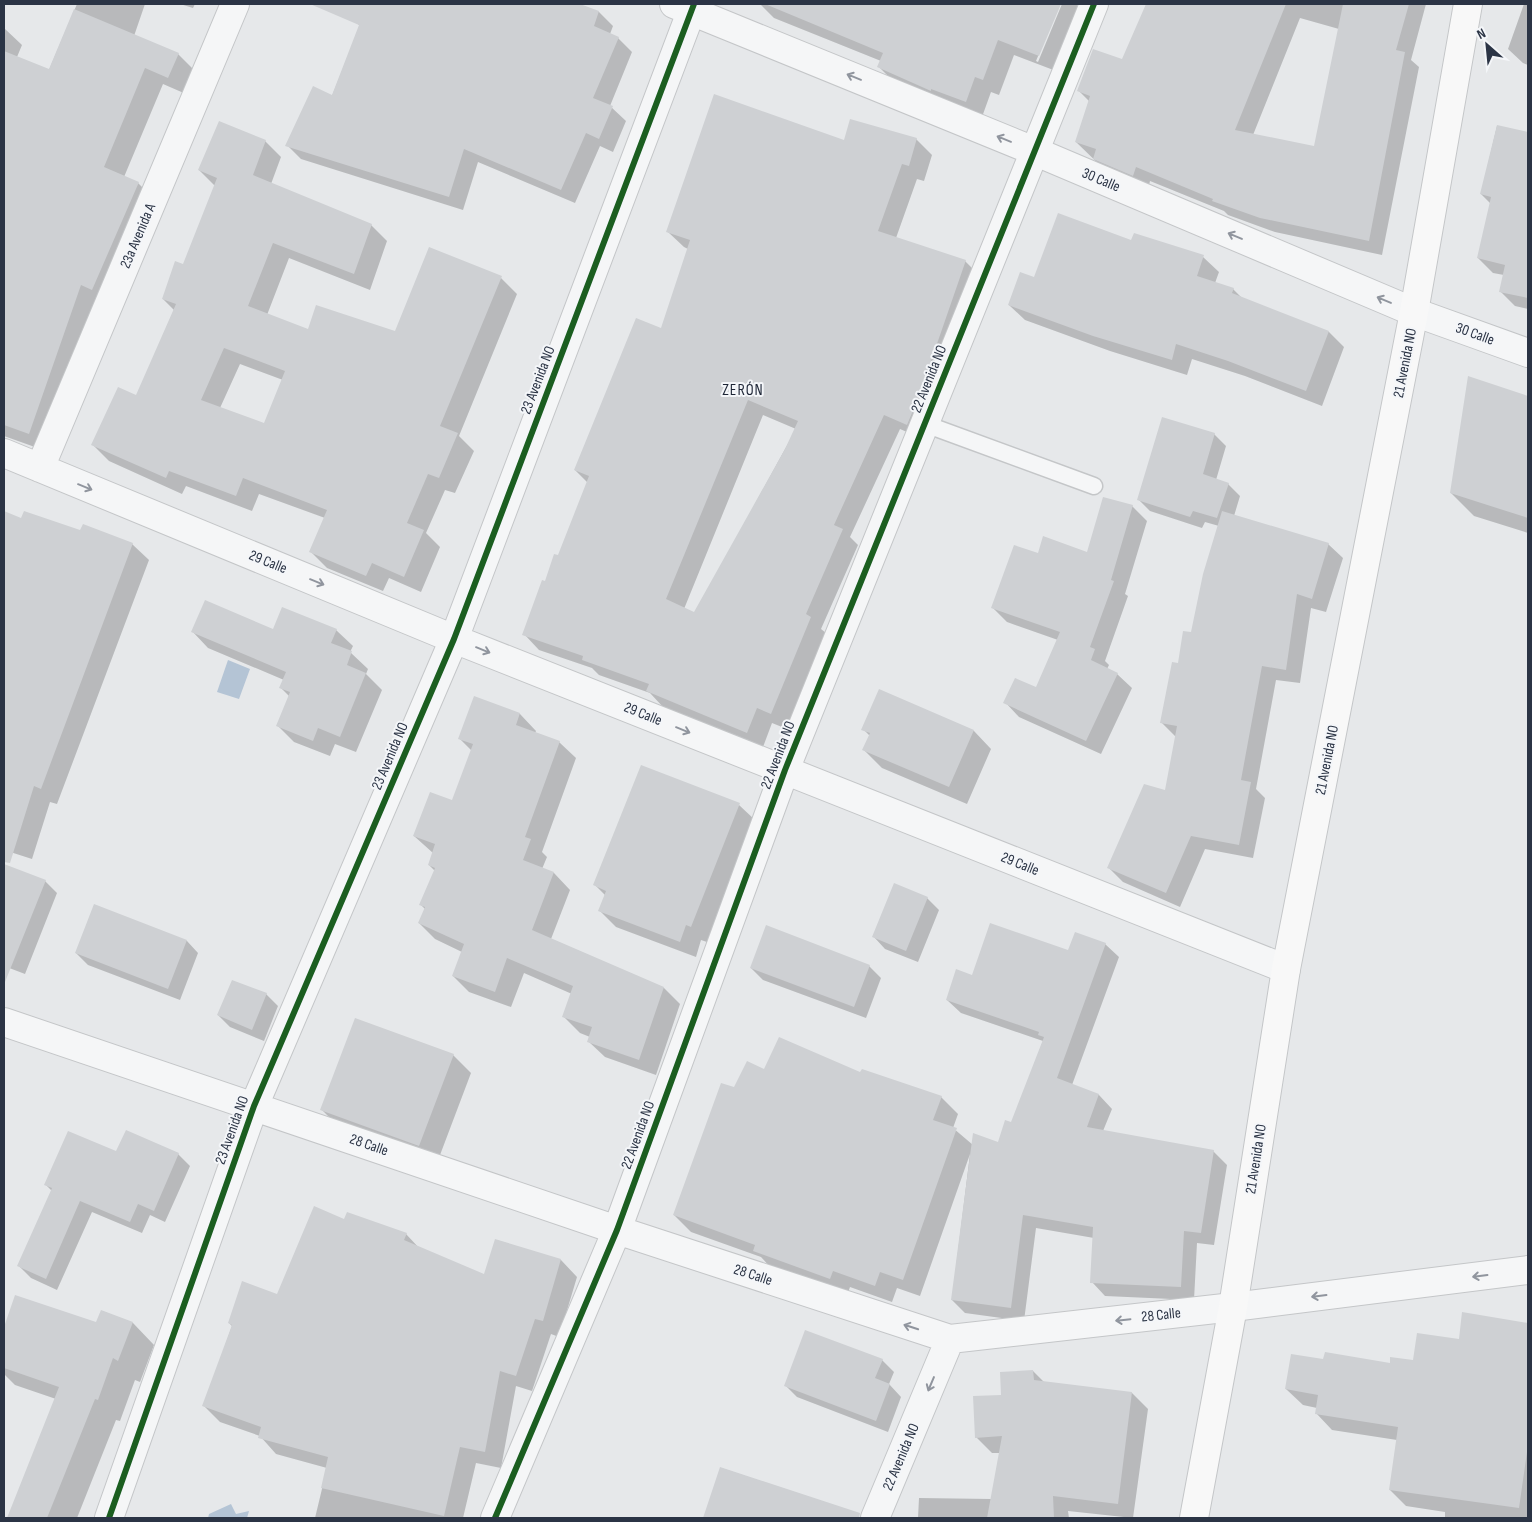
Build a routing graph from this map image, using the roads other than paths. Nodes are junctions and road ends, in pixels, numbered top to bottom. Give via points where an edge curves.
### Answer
1 (235, 4) edge
2 (1094, 4) edge
3 (1468, 4) edge
4 (686, 6) edge
5 (1034, 151) junction
6 (1414, 312) junction
7 (1528, 354) edge
8 (925, 424) junction
9 (4, 453) edge
10 (40, 468) junction
11 (1094, 486) dead end
12 (454, 639) junction
13 (784, 770) junction
14 (1286, 969) junction
15 (4, 1022) edge
16 (254, 1106) junction
17 (617, 1230) junction
18 (1528, 1270) edge
19 (1234, 1307) junction
20 (950, 1339) junction
21 (109, 1518) edge
22 (495, 1518) edge
23 (875, 1518) edge
24 (1194, 1518) edge

1 - 10 street, 23a Avenida A
2 - 5 street, 22 Avenida NO
3 - 6 street, 21 Avenida NO
5 -> 4 street, 30 Calle
4 - 12 street, 23 Avenida NO
6 -> 5 street, 30 Calle
5 - 8 street, 22 Avenida NO
6 - 7 street, 30 Calle
6 - 14 street, 21 Avenida NO
8 - 11 lane
8 - 13 street, 22 Avenida NO
9 - 10 street, 29 Calle
10 -> 12 street, 29 Calle
12 -> 13 street, 29 Calle
12 - 16 street, 23 Avenida NO
13 - 14 street, 29 Calle
13 - 17 street, 22 Avenida NO
14 - 19 street, 21 Avenida NO
15 - 16 street, 28 Calle
16 - 17 street, 28 Calle
16 - 21 street, 23 Avenida NO
20 -> 17 street, 28 Calle
17 - 22 street, 22 Avenida NO
18 -> 19 street, 28 Calle
19 -> 20 street, 28 Calle
19 - 24 street, 21 Avenida NO
20 -> 23 street, 22 Avenida NO

